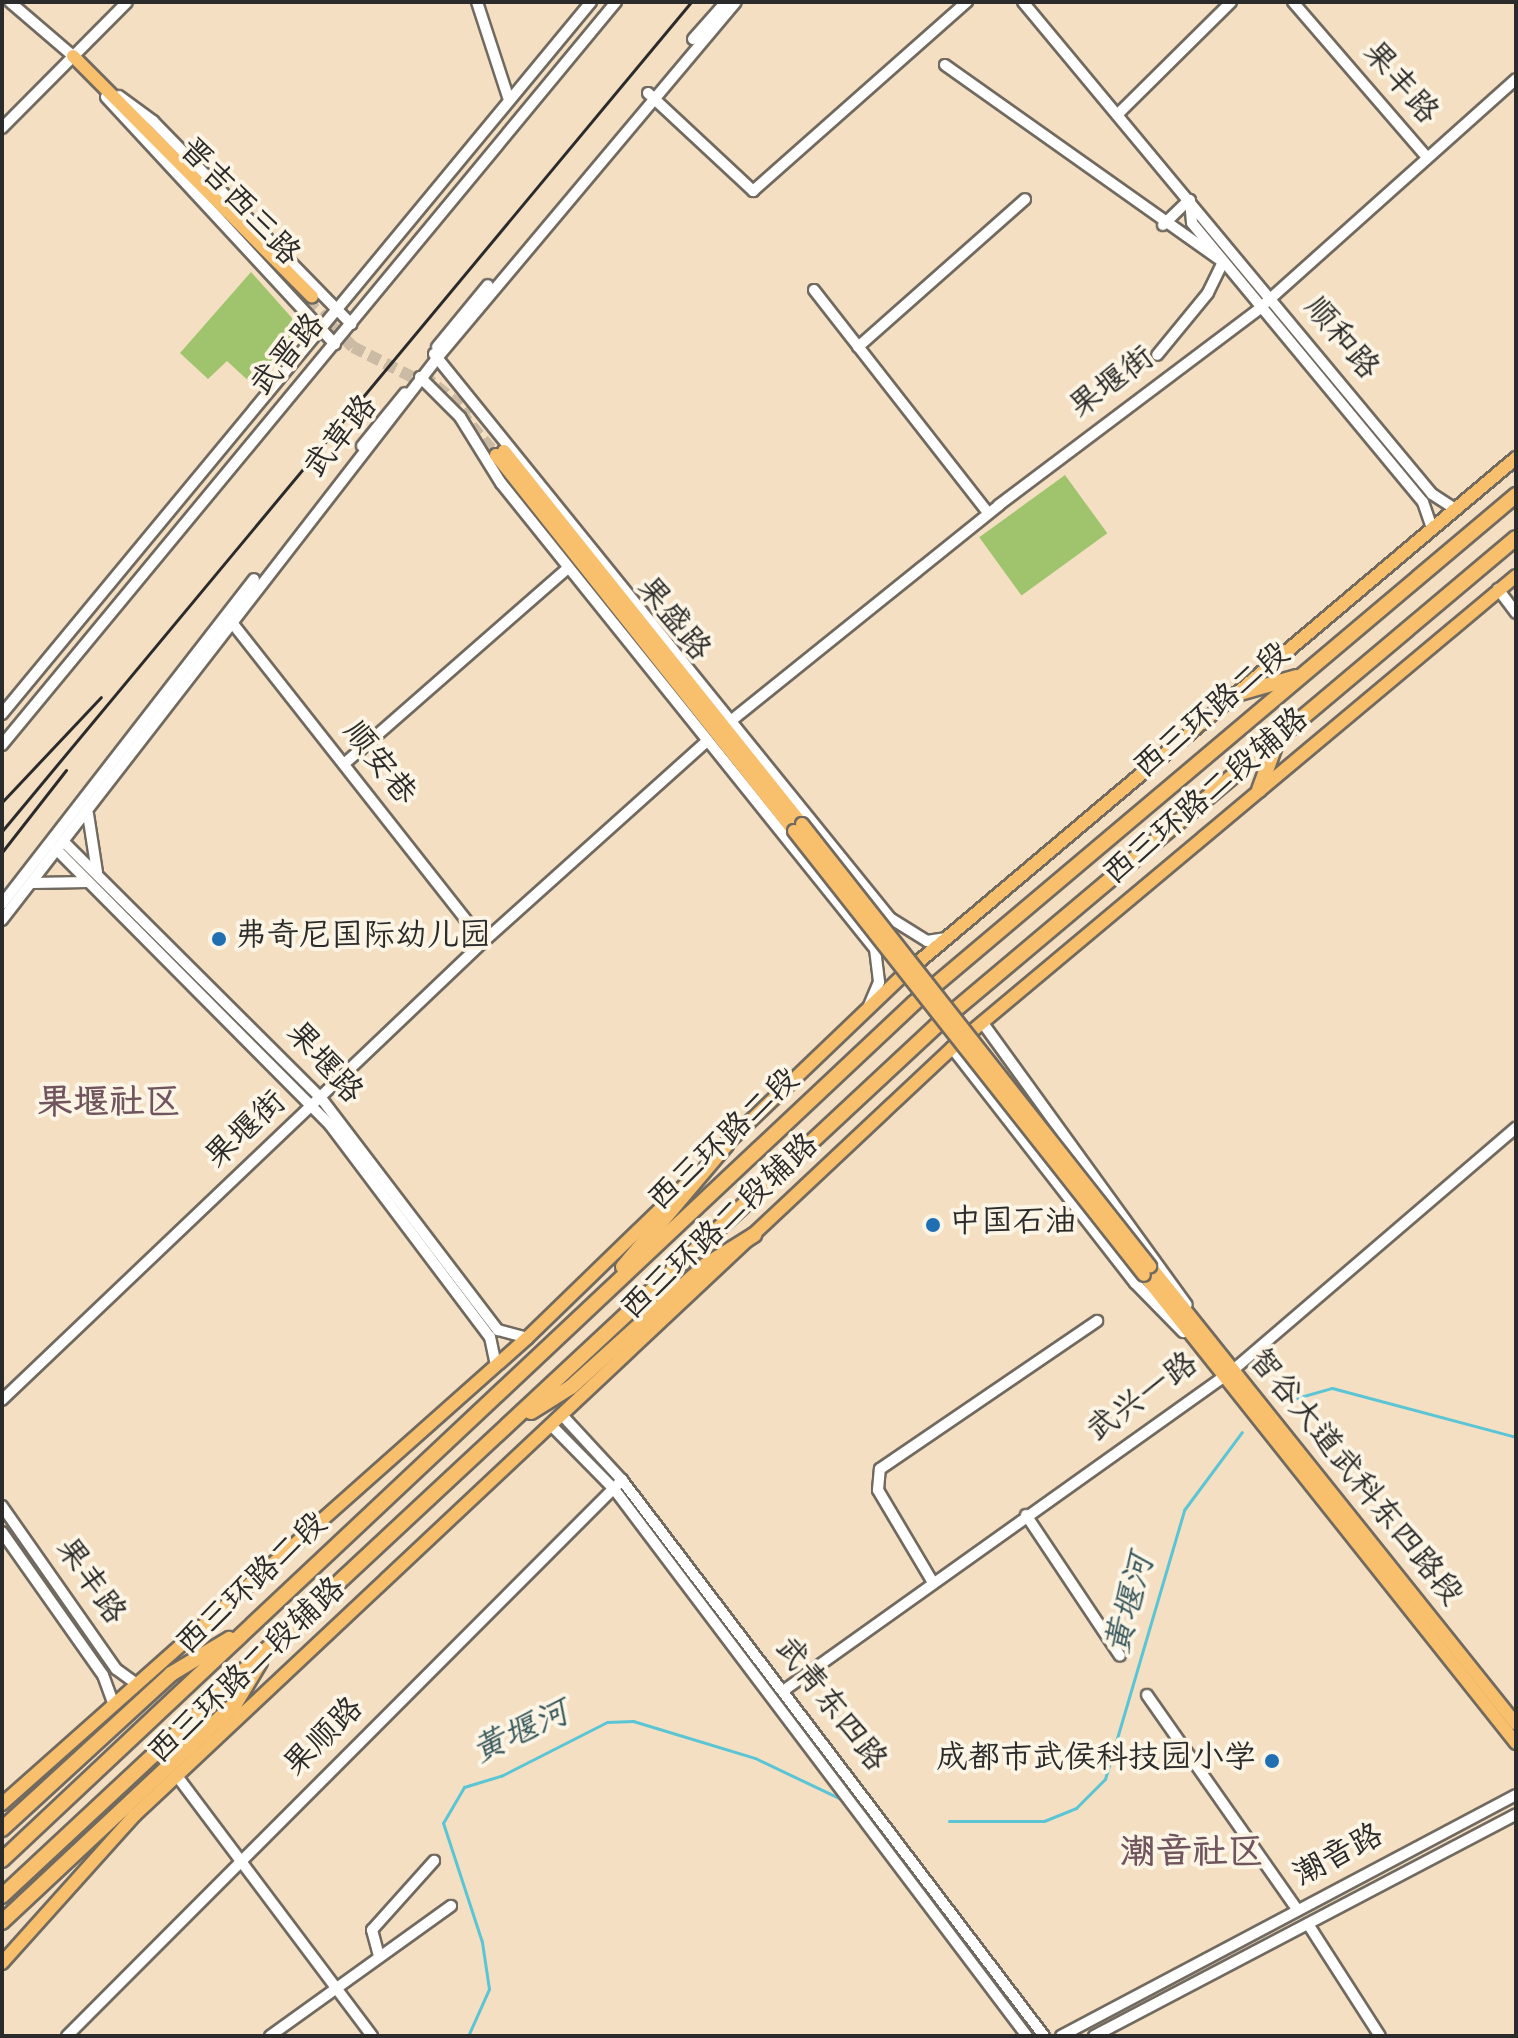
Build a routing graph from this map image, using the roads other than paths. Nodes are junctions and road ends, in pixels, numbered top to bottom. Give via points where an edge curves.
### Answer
1 (10, 2) edge
2 (127, 2) edge
3 (477, 2) edge
4 (591, 2) edge
5 (616, 2) edge
6 (726, 2) edge
7 (736, 2) edge
8 (967, 2) edge
9 (1231, 2) edge
10 (1293, 2) edge
11 (1024, 4) edge
12 (73, 56) junction
13 (945, 65) dead end
14 (1516, 79) edge
15 (110, 94) junction
16 (649, 94) junction
17 (509, 100) junction
18 (1120, 112) junction
19 (2, 128) edge
20 (1427, 157) junction
21 (1190, 198) junction
22 (1025, 199) dead end
23 (1197, 209) junction
24 (1192, 223) junction
25 (1163, 225) junction
26 (1177, 235) junction
27 (1223, 262) junction
28 (814, 290) dead end
29 (1270, 298) junction
30 (310, 299) tunnel mouth
31 (1260, 308) junction
32 (338, 309) junction
33 (351, 324) junction
34 (322, 331) junction
35 (335, 344) junction
36 (858, 347) junction
37 (435, 355) junction
38 (1157, 355) dead end
39 (421, 378) junction
40 (499, 452) tunnel mouth
41 (1516, 458) edge
42 (1516, 494) edge
43 (1455, 509) junction
44 (988, 513) junction
45 (1432, 528) junction
46 (1516, 538) edge
47 (568, 568) junction
48 (1514, 582) edge
49 (1498, 589) junction
50 (641, 608) junction
51 (1516, 613) edge
52 (230, 620) junction
53 (614, 625) junction
54 (653, 648) junction
55 (1301, 676) junction
56 (707, 688) junction
57 (1240, 693) junction
58 (679, 706) junction
59 (2, 714) edge
60 (732, 720) junction
61 (1279, 738) junction
62 (707, 741) junction
63 (2, 745) edge
64 (344, 764) junction
65 (1259, 790) junction
66 (88, 814) junction
67 (58, 844) junction
68 (98, 874) junction
69 (88, 882) junction
70 (32, 883) junction
71 (2, 904) edge
72 (2, 920) edge
73 (947, 938) junction
74 (483, 942) junction
75 (866, 1011) junction
76 (982, 1022) junction
77 (952, 1048) junction
78 (317, 1102) junction
79 (1516, 1128) edge
80 (726, 1145) junction
81 (754, 1235) junction
82 (1147, 1271) junction
83 (578, 1320) junction
84 (1097, 1321) dead end
85 (1201, 1327) junction
86 (527, 1338) junction
87 (1193, 1342) junction
88 (496, 1365) junction
89 (1226, 1374) junction
90 (2, 1400) edge
91 (562, 1415) junction
92 (551, 1425) junction
93 (503, 1429) junction
94 (618, 1484) junction
95 (2, 1506) edge
96 (1026, 1515) junction
97 (2, 1532) edge
98 (932, 1581) junction
99 (253, 1625) junction
100 (269, 1647) junction
101 (1120, 1656) dead end
102 (137, 1684) junction
103 (783, 1691) junction
104 (1147, 1695) dead end
105 (114, 1705) junction
106 (1516, 1724) edge
107 (1516, 1743) edge
108 (177, 1776) junction
109 (1516, 1795) edge
110 (2, 1804) edge
111 (1516, 1814) edge
112 (2, 1829) edge
113 (244, 1857) junction
114 (2, 1860) edge
115 (434, 1861) dead end
116 (2, 1896) edge
117 (451, 1906) dead end
118 (1297, 1909) junction
119 (2, 1922) edge
120 (1308, 1924) junction
121 (379, 1956) junction
122 (2, 1963) edge
123 (336, 1987) junction
124 (67, 2036) edge
125 (270, 2036) edge
126 (372, 2036) edge
127 (1027, 2036) edge
128 (1044, 2036) edge
129 (1061, 2036) edge
130 (1094, 2036) edge
131 (1380, 2036) edge

1 - 12 street
2 - 12 street
3 - 17 street
4 - 17 street, 武晋路
5 - 33 street, 武晋路
6 - 16 street, 武草路
7 - 16 street, 武草路
8 - 16 street via 753,191
9 - 18 street
10 - 20 street, 果丰路
11 - 18 street, 顺和路
12 - 15 main road, 晋吉西三路
12 - 19 street
13 - 25 street, 顺和路
14 - 20 street, 果堰街
15 - 30 main road, 晋吉西三路
15 - 32 street, 晋吉西三路 via 153,121
15 - 34 street, 晋吉西三路
16 - 37 street, 武草路
17 - 32 street, 武晋路
18 - 21 street, 顺和路
20 - 29 street, 果堰街
21 - 23 street, 顺和路
21 - 24 street
21 - 25 street via 1188,208
22 - 36 street
23 - 24 street
23 - 29 street, 顺和路
24 - 26 street
24 - 27 street, 顺和路
25 - 26 street, 顺和路
26 - 27 street, 顺和路
27 - 31 street, 顺和路
27 - 38 street via 1208,293
28 - 36 street
29 - 31 street, 果堰街
29 - 43 street, 顺和路 via 1439,502
31 - 44 street, 果堰街
31 - 45 street, 顺和路 via 1423,502
32 - 33 street, 晋吉西三路
32 - 34 street, 武晋路
33 - 35 street, 武晋路
34 - 35 street, 晋吉西三路
34 - 59 street, 武晋路
35 - 63 street, 武晋路
36 - 44 street
37 - 39 street, 武草路
37 - 50 street
39 - 47 street via 460,417 484,460
39 - 52 street, 武草路
39 - 67 street, 武草路
40 - 54 main road, 果盛路
41 - 43 main road, 西三环路二段辅路
42 - 55 highway, 西三环路二段
43 - 45 main road, 西三环路二段辅路
44 - 60 street, 果堰街
45 - 57 main road, 西三环路二段辅路
46 - 61 highway, 西三环路二段
47 - 53 street
47 - 64 street
48 - 49 main road, 西三环路二段辅路
49 - 51 street
49 - 65 main road, 西三环路二段辅路
50 - 54 street
50 - 56 street
52 - 64 street, 顺安巷
52 - 66 street, 武草路
53 - 54 street
53 - 58 street
54 - 56 street
54 - 58 street
54 - 82 main road, 果盛路, bridge
55 - 57 highway
55 - 83 highway, 西三环路二段 via 914,1003
56 - 60 street
57 - 73 main road, 西三环路二段辅路
58 - 62 street
60 - 73 street via 890,918 927,941
61 - 65 highway
61 - 93 highway, 西三环路二段 via 936,1026
62 - 74 street, 果堰街
62 - 75 street via 875,949 879,982
64 - 74 street, 顺安巷
65 - 76 main road, 西三环路二段辅路
66 - 67 street, 武草路
66 - 68 street
67 - 68 street, 果堰路
67 - 69 street, 果堰路
67 - 70 street, 武草路
67 - 71 street, 武草路
68 - 78 street, 果堰路
69 - 70 street
69 - 78 street, 果堰路
70 - 72 street, 武草路
73 - 75 main road, 西三环路二段辅路
74 - 78 street, 果堰街
75 - 80 main road, 西三环路二段辅路
76 - 77 main road, 西三环路二段辅路
76 - 85 street
77 - 81 main road, 西三环路二段辅路
77 - 87 street via 1135,1283
78 - 86 street, 果堰路 via 498,1330
78 - 88 street, 果堰路 via 490,1337
78 - 90 street, 果堰街
79 - 89 street, 武兴一路
80 - 83 highway
80 - 86 main road, 西三环路二段辅路
81 - 91 main road, 西三环路二段辅路
81 - 93 highway via 706,1265 571,1387
82 - 85 main road, 智谷大道武科东四路段
82 - 87 main road
83 - 99 highway, 西三环路二段
84 - 98 street via 880,1469 878,1490
85 - 89 main road, 智谷大道武科东四路段
86 - 88 main road, 西三环路二段辅路
87 - 89 main road
88 - 102 main road, 西三环路二段辅路
89 - 96 street, 武兴一路
89 - 106 main road, 智谷大道武科东四路段
89 - 107 main road, 智谷大道武科东四路段
91 - 92 main road, 西三环路二段辅路
91 - 94 street, 武青东四路
92 - 94 street, 武青东四路
92 - 108 main road, 西三环路二段辅路
93 - 100 highway, 西三环路二段
94 - 103 street, 武青东四路
94 - 113 street, 果顺路
94 - 127 street, 武青东四路
95 - 102 street, 果丰路 via 116,1669
96 - 98 street, 武兴一路
96 - 101 street
97 - 105 street, 果丰路 via 103,1675
98 - 103 street, 武兴一路
99 - 112 highway via 171,1674
99 - 114 highway, 西三环路二段
100 - 116 highway, 西三环路二段
100 - 119 highway via 235,1704
102 - 105 main road, 西三环路二段辅路
103 - 128 street, 武青东四路
104 - 118 street
105 - 110 main road, 西三环路二段辅路
108 - 113 street
108 - 122 main road, 西三环路二段辅路
109 - 118 street, 潮音路
111 - 120 street, 潮音路
113 - 123 street
113 - 124 street, 果顺路
115 - 121 street via 372,1930
117 - 121 street
118 - 129 street, 潮音路
120 - 130 street, 潮音路
120 - 131 street
121 - 123 street
123 - 125 street
123 - 126 street

